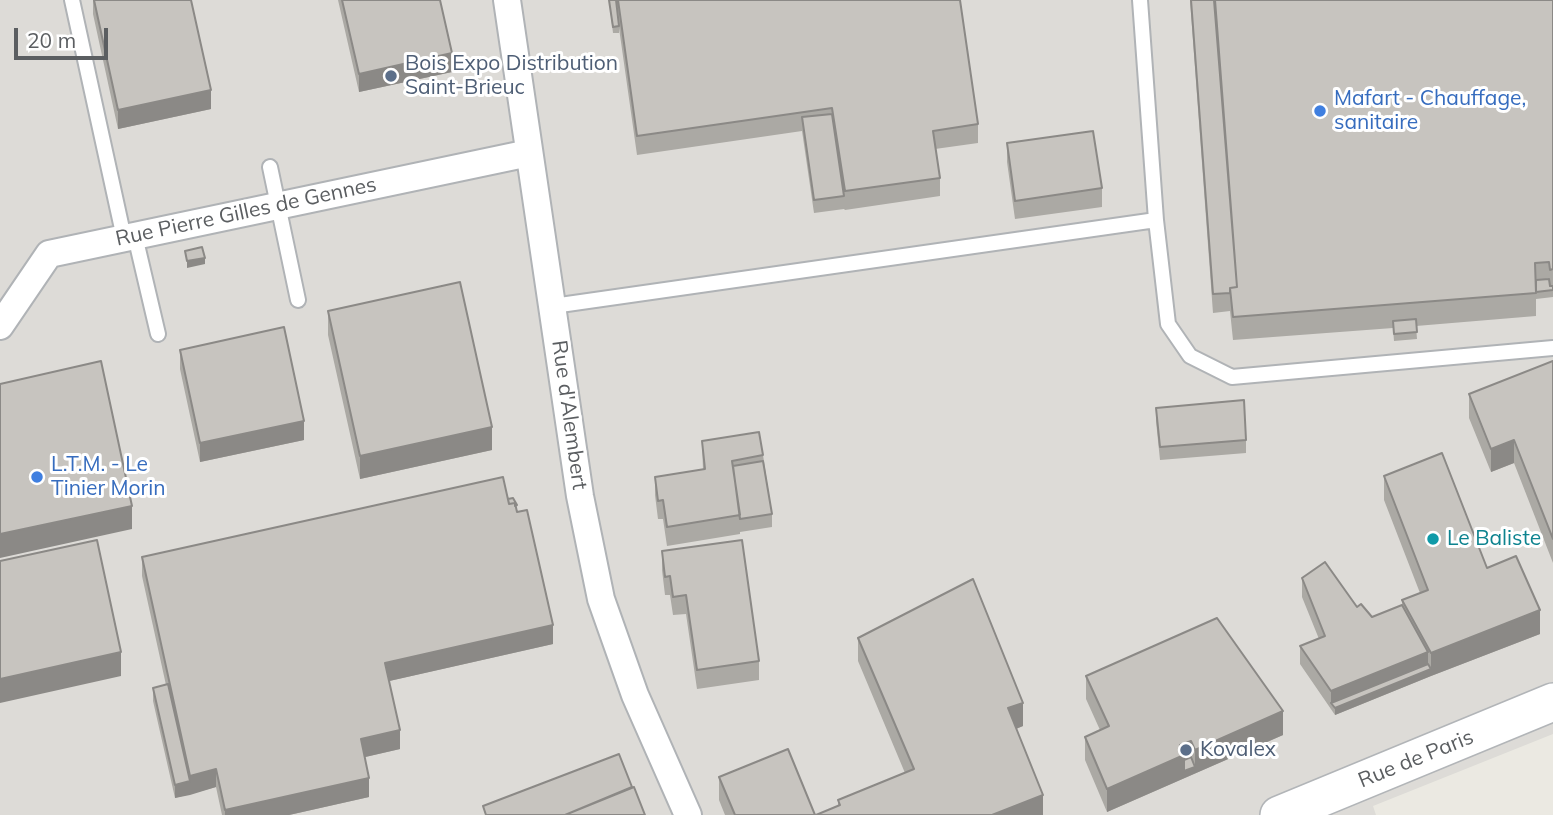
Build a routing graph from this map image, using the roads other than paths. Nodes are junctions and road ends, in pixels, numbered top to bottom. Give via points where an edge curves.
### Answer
1 (72, 0) edge
2 (507, 0) edge
3 (1140, 0) edge
4 (529, 153) junction
5 (270, 167) dead end
6 (279, 205) junction
7 (1156, 220) junction
8 (129, 237) junction
9 (298, 300) dead end
10 (553, 306) junction
11 (0, 326) edge
12 (158, 334) dead end
13 (1553, 348) edge
14 (1553, 702) edge
15 (688, 815) edge
16 (1279, 815) edge

1 - 8 lane
2 - 4 street, Rue d'Alembert
3 - 7 lane
4 - 6 street, Rue Pierre Gilles de Gennes
4 - 10 street, Rue d'Alembert
5 - 6 lane
6 - 8 street, Rue Pierre Gilles de Gennes
6 - 9 lane
7 - 10 lane
7 - 13 lane via 1168,324 1190,356 1232,377
8 - 11 street, Rue Pierre Gilles de Gennes via 49,254
8 - 12 lane
10 - 15 street, Rue d'Alembert via 580,496 601,599 635,695
14 - 16 main road, Rue de Paris

